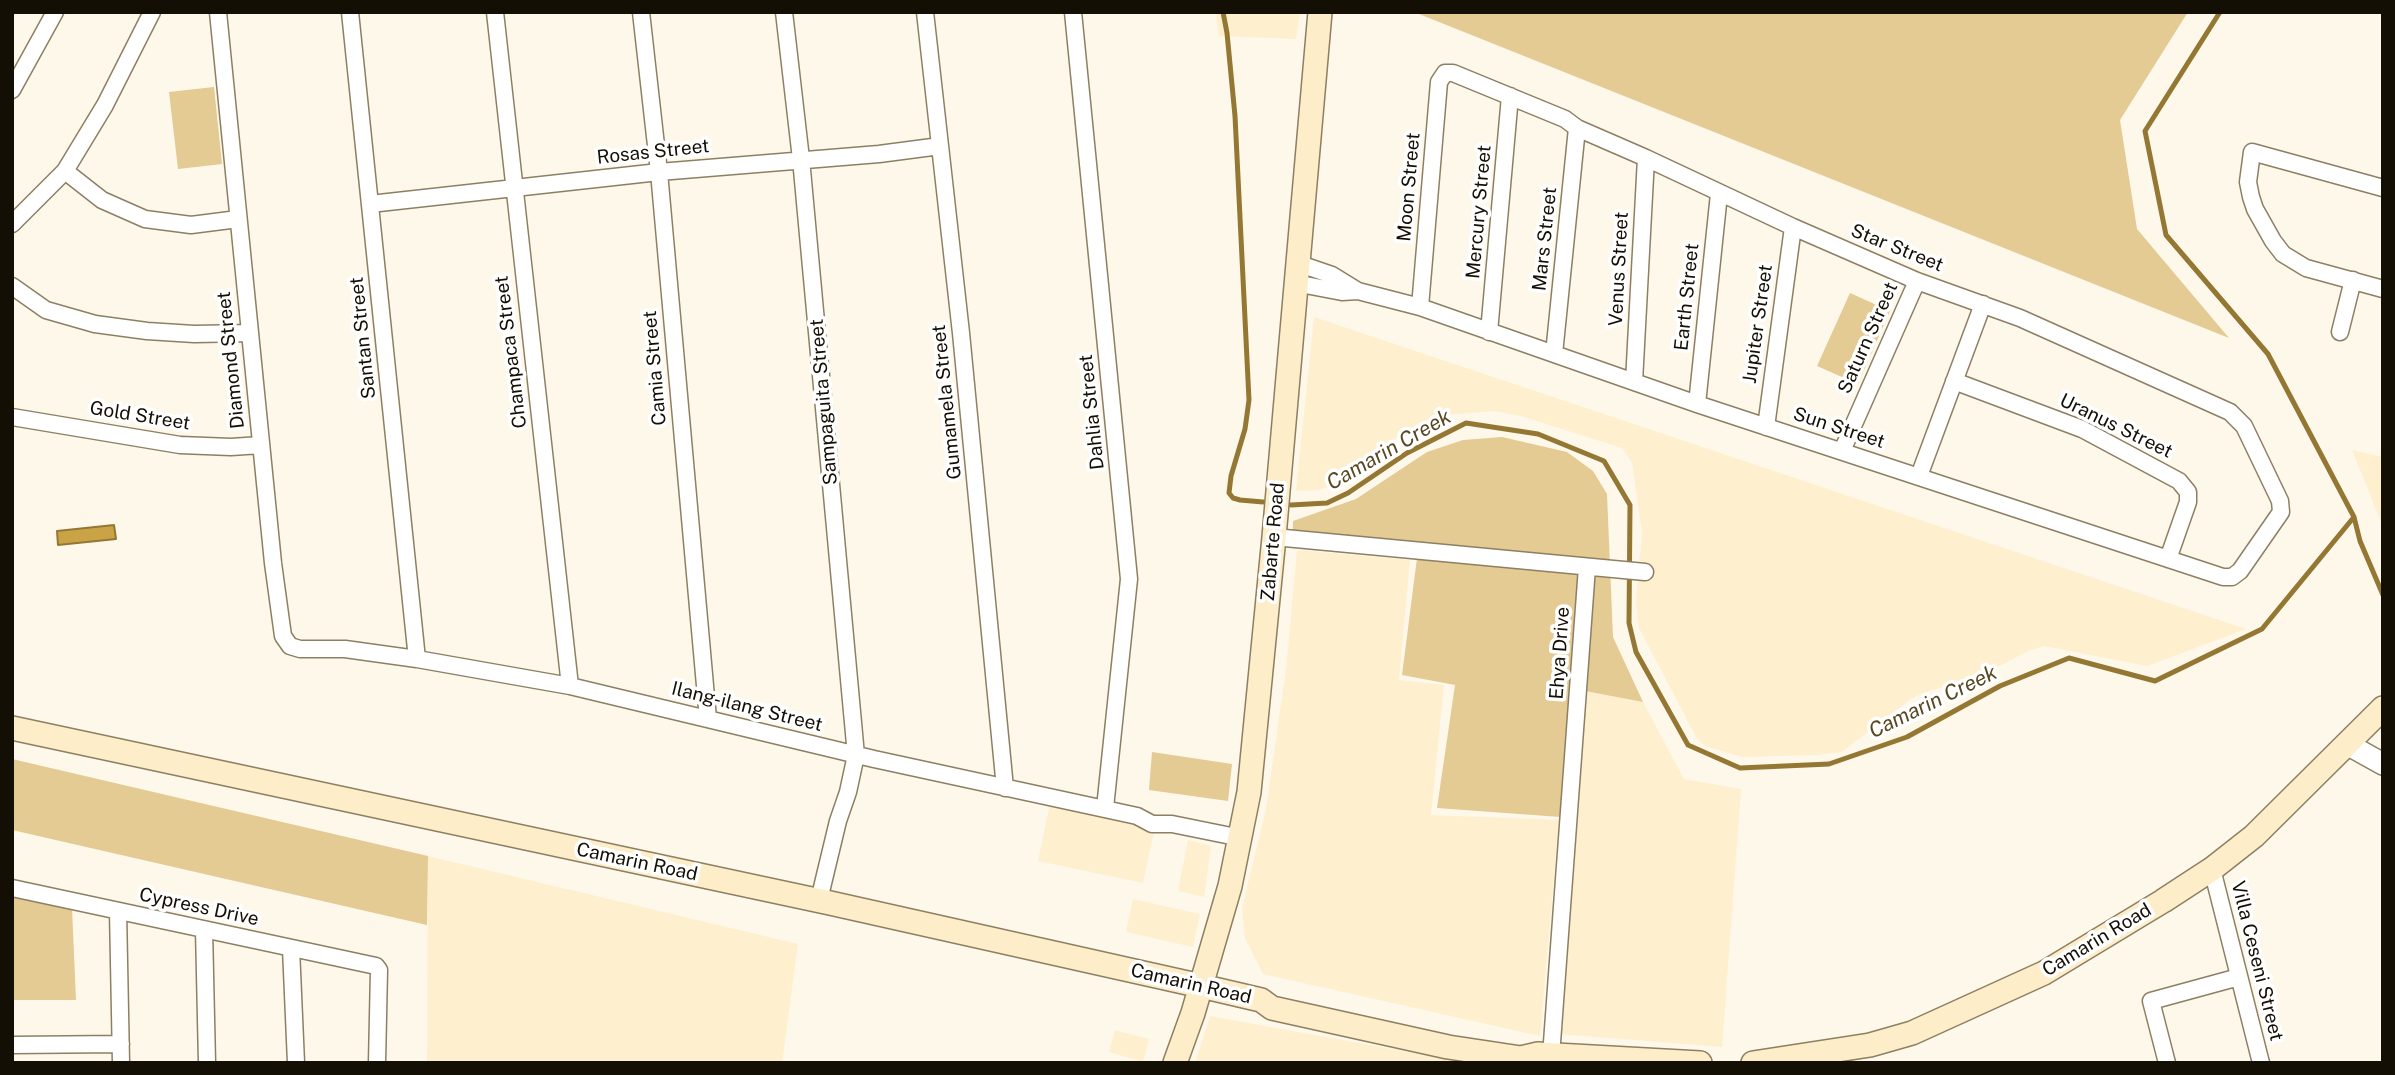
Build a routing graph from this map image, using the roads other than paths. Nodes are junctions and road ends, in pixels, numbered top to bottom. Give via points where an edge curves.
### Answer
1 (55, 12) edge
2 (152, 12) edge
3 (218, 12) edge
4 (350, 12) edge
5 (495, 12) edge
6 (641, 12) edge
7 (784, 12) edge
8 (925, 12) edge
9 (1073, 12) edge
10 (1320, 12) edge
11 (1445, 74) joint
12 (12, 90) edge
13 (1510, 96) junction
14 (1577, 128) junction
15 (940, 146) junction
16 (1646, 158) junction
17 (801, 159) junction
18 (65, 171) junction
19 (659, 172) junction
20 (513, 188) junction
21 (2383, 188) edge
22 (1719, 194) junction
23 (370, 204) junction
24 (237, 219) junction
25 (12, 224) edge
26 (1793, 227) junction
27 (1296, 273) junction
28 (1917, 281) junction
29 (2353, 281) junction
30 (12, 286) edge
31 (2383, 289) edge
32 (1983, 304) junction
33 (1420, 307) junction
34 (1489, 332) junction
35 (2340, 332) dead end
36 (250, 333) junction
37 (1554, 354) junction
38 (1954, 381) junction
39 (1634, 382) junction
40 (1697, 404) junction
41 (12, 417) edge
42 (1766, 427) junction
43 (261, 445) junction
44 (1842, 451) junction
45 (1919, 477) junction
46 (2281, 512) joint
47 (1274, 537) junction
48 (2168, 559) junction
49 (1587, 567) junction
50 (1645, 572) dead end
51 (345, 649) joint
52 (417, 659) junction
53 (570, 686) junction
54 (2383, 708) edge
55 (708, 719) junction
56 (12, 728) edge
57 (2347, 744) junction
58 (856, 755) junction
59 (2383, 764) edge
60 (1005, 788) junction
61 (1105, 808) junction
62 (1241, 838) junction
63 (2212, 869) junction
64 (12, 888) edge
65 (824, 902) junction
66 (118, 911) junction
67 (204, 929) junction
68 (291, 948) junction
69 (2239, 977) junction
70 (1201, 986) junction
71 (121, 1044) junction
72 (12, 1045) edge
73 (1544, 1055) junction
74 (121, 1063) edge
75 (207, 1063) edge
76 (296, 1063) edge
77 (377, 1063) edge
78 (1175, 1063) edge
79 (1700, 1063) edge
80 (1753, 1063) edge
81 (2167, 1063) edge
82 (2261, 1063) edge

1 - 12 street
2 - 18 street
3 - 24 street, Diamond Street
4 - 23 street, Santan Street
5 - 20 street, Champaca Street
6 - 19 street, Camia Street
7 - 17 street, Sampaguita Street
8 - 15 street, Gumamela Street
9 - 61 street, Dahlia Street via 1129,579
10 - 27 main road, Zabarte Road
11 - 13 street, Star Street via 1453,73
11 - 33 street, Moon Street via 1439,82
13 - 14 street, Star Street via 1565,118
13 - 34 street, Mercury Street
14 - 16 street, Star Street
14 - 37 street, Mars Street
15 - 17 street, Rosas Street
15 - 60 street, Gumamela Street
16 - 22 street, Star Street
16 - 39 street, Venus Street
17 - 19 street, Rosas Street
17 - 58 street, Sampaguita Street
18 - 24 street via 102,200 145,219 191,225
18 - 25 street
19 - 20 street, Rosas Street
19 - 55 street, Camia Street
20 - 23 street, Rosas Street
20 - 53 street, Champaca Street
21 - 29 street via 2252,152 2250,197 2273,241 2294,263
22 - 26 street, Star Street
22 - 40 street, Earth Street
23 - 52 street, Santan Street
24 - 36 street, Diamond Street
26 - 28 street, Star Street
26 - 42 street, Jupiter Street
27 - 33 street, Sun Street via 1332,275 1358,290
27 - 47 main road, Zabarte Road
28 - 32 street, Star Street
28 - 44 street, Saturn Street
29 - 31 street
29 - 35 street
30 - 36 street via 46,310 95,324 194,334
32 - 38 street
32 - 46 street, Star Street via 2230,412 2244,426
33 - 34 street, Sun Street
34 - 37 street, Sun Street
36 - 43 street, Diamond Street
37 - 39 street, Sun Street
38 - 45 street
38 - 48 street, Uranus Street via 2082,429 2179,481 2188,492 2188,502
39 - 40 street, Sun Street
40 - 42 street, Sun Street
41 - 43 street, Gold Street via 180,445
42 - 44 street, Sun Street
43 - 51 street, Diamond Street via 283,636 290,646 300,649
44 - 45 street, Sun Street
45 - 48 street, Sun Street
46 - 48 street, Sun Street via 2232,577
47 - 49 street
47 - 62 main road, Zabarte Road via 1254,758
49 - 50 street
49 - 73 street, Ehya Drive
51 - 52 street, Ilang-ilang Street
52 - 53 street, Ilang-ilang Street
53 - 55 street, Ilang-ilang Street
54 - 57 main road, Camarin Road
55 - 58 street, Ilang-ilang Street
56 - 65 main road, Camarin Road
57 - 59 street
57 - 63 main road, Camarin Road via 2254,836
58 - 60 street, Ilang-ilang Street
58 - 65 street, Sampaguita Street via 848,792 848,823
60 - 61 street, Ilang-ilang Street
61 - 62 street, Ilang-ilang Street via 1152,824
62 - 70 main road, Zabarte Road
63 - 69 street, Villa Ceseni Street
63 - 80 main road, Camarin Road via 2044,973 1955,1015 1870,1045
64 - 66 street, Cypress Drive
65 - 70 main road, Camarin Road
66 - 67 street, Cypress Drive
66 - 71 street
67 - 68 street, Cypress Drive
67 - 75 street
68 - 76 street
68 - 77 street, Cypress Drive via 377,967
69 - 81 street via 2151,1001
69 - 82 street, Villa Ceseni Street
70 - 73 main road, Camarin Road via 1261,1000 1272,1008 1448,1047 1521,1058
70 - 78 main road, Zabarte Road
71 - 72 street
71 - 74 street
73 - 79 main road, Camarin Road

